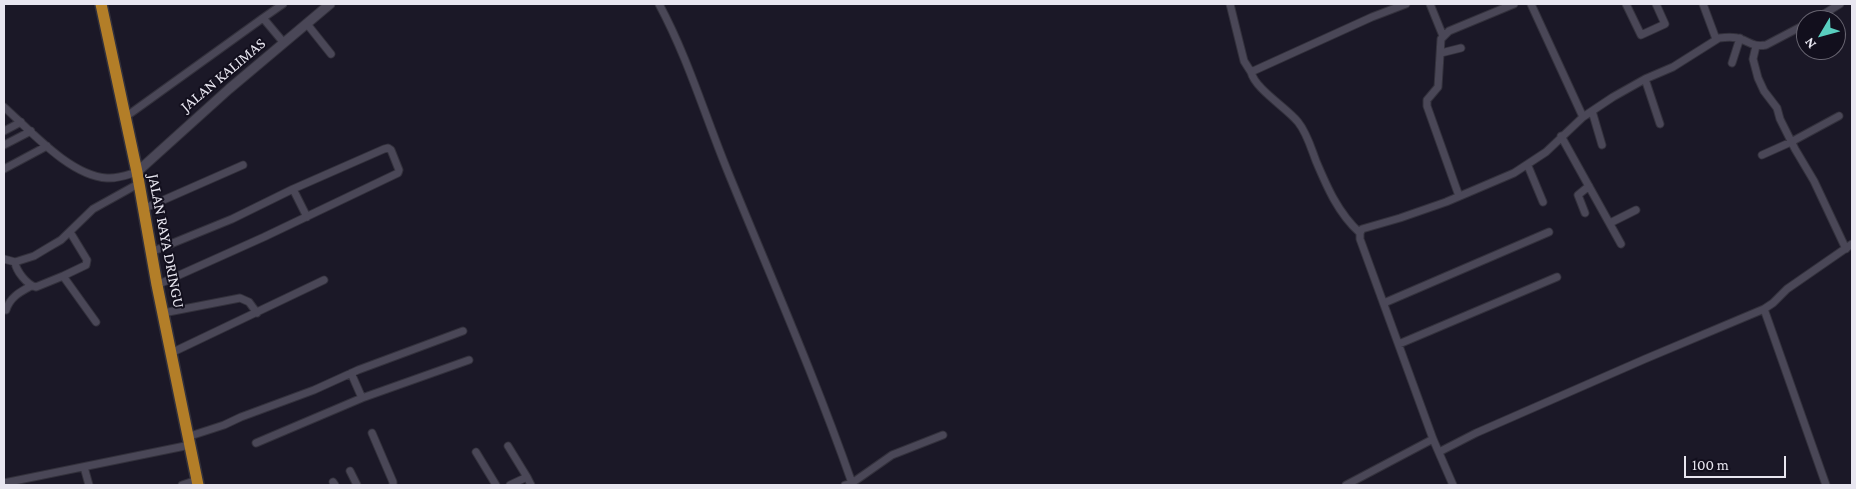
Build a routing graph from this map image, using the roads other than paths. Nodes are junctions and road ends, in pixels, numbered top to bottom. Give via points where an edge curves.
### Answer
1 (101, 4) edge
2 (283, 4) edge
3 (330, 4) edge
4 (659, 4) edge
5 (1230, 4) edge
6 (1406, 4) edge
7 (1430, 4) edge
8 (1514, 4) edge
9 (1531, 4) edge
10 (1626, 4) edge
11 (1656, 4) edge
12 (1703, 4) edge
13 (275, 6) edge
14 (263, 18) junction
15 (307, 24) junction
16 (1796, 29) edge
17 (1443, 36) junction
18 (1740, 38) junction
19 (1716, 39) junction
20 (284, 43) junction
21 (1756, 46) junction
22 (1461, 48) dead end
23 (1441, 53) junction
24 (331, 54) dead end
25 (1732, 63) dead end
26 (1251, 72) junction
27 (1645, 79) junction
28 (4, 107) edge
29 (1592, 111) junction
30 (1839, 116) dead end
31 (1582, 117) junction
32 (124, 118) junction
33 (21, 122) junction
34 (1660, 124) dead end
35 (4, 131) edge
36 (30, 131) junction
37 (1561, 136) junction
38 (1791, 142) junction
39 (1602, 144) dead end
40 (4, 145) edge
41 (47, 146) junction
42 (1762, 155) dead end
43 (243, 165) dead end
44 (1528, 166) junction
45 (4, 170) edge
46 (137, 178) junction
47 (1590, 186) junction
48 (293, 188) junction
49 (1459, 196) junction
50 (1543, 202) dead end
51 (143, 210) junction
52 (1636, 210) dead end
53 (1585, 213) dead end
54 (307, 217) junction
55 (1610, 223) junction
56 (70, 232) junction
57 (1550, 232) dead end
58 (1360, 233) junction
59 (1621, 244) dead end
60 (1849, 246) edge
61 (151, 252) junction
62 (4, 259) edge
63 (15, 262) junction
64 (63, 276) junction
65 (1557, 277) dead end
66 (324, 280) dead end
67 (157, 285) junction
68 (31, 286) junction
69 (1384, 303) junction
70 (1764, 309) junction
71 (6, 310) dead end
72 (163, 313) junction
73 (257, 313) junction
74 (96, 322) dead end
75 (463, 331) dead end
76 (1399, 344) junction
77 (171, 353) junction
78 (469, 360) dead end
79 (351, 374) junction
80 (362, 398) junction
81 (372, 433) dead end
82 (943, 435) dead end
83 (1433, 439) junction
84 (188, 441) junction
85 (256, 443) dead end
86 (508, 446) dead end
87 (476, 452) dead end
88 (1438, 452) junction
89 (84, 467) junction
90 (350, 471) dead end
91 (527, 477) junction
92 (197, 482) edge
93 (4, 483) edge
94 (848, 484) edge
95 (89, 485) edge
96 (182, 485) edge
97 (356, 485) edge
98 (393, 485) edge
99 (496, 485) edge
100 (510, 485) edge
101 (531, 485) edge
102 (1346, 485) edge
103 (1453, 485) edge
104 (1826, 485) edge

1 - 32 highway, JALAN RAYA DRINGU
2 - 13 street
3 - 15 street, JALAN KALIMAS
4 - 94 street via 691,73 715,141 809,370
5 - 26 street via 1244,61
6 - 26 street
7 - 17 street
8 - 17 street
9 - 31 street
10 - 11 street via 1641,35 1665,24
12 - 19 street
13 - 14 street
14 - 20 street
14 - 32 street
15 - 20 street, JALAN KALIMAS
15 - 24 street
16 - 21 street via 1766,45
17 - 23 street
18 - 19 street via 1727,36
18 - 21 street
18 - 25 street
19 - 27 street via 1673,67
20 - 46 street, JALAN KALIMAS via 229,89
21 - 38 street via 1754,66
22 - 23 street
23 - 49 street via 1438,87 1427,100 1427,106
26 - 58 street via 1267,93 1299,122 1333,199
27 - 29 street
27 - 34 street
28 - 33 street
29 - 31 street
29 - 39 street
30 - 38 street
31 - 37 street
32 - 46 highway, JALAN RAYA DRINGU
33 - 35 street
33 - 36 street
36 - 40 street
36 - 41 street
37 - 44 street
37 - 47 street
38 - 42 street
38 - 60 street
41 - 45 street
41 - 46 street via 89,174
43 - 51 street
44 - 49 street
44 - 50 street
46 - 51 highway, JALAN RAYA DRINGU
46 - 56 street via 93,209
47 - 53 street via 1578,195
47 - 55 street
48 - 54 street
48 - 54 street via 384,149 390,150 398,173
48 - 61 street via 232,219
49 - 58 street via 1400,218 1366,226
51 - 61 highway, JALAN RAYA DRINGU
52 - 55 street
54 - 67 street
55 - 59 street
56 - 63 street via 34,256
56 - 64 street via 87,263
57 - 69 street
58 - 69 street
60 - 70 street
61 - 67 highway, JALAN RAYA DRINGU
62 - 63 street
63 - 68 street
64 - 68 street via 41,286
64 - 74 street
65 - 76 street
66 - 73 street
67 - 72 highway, JALAN RAYA DRINGU
68 - 71 street via 14,296
69 - 76 street
70 - 88 street
70 - 104 street
72 - 73 street via 240,298 249,302
72 - 77 highway, JALAN RAYA DRINGU
73 - 77 street
75 - 79 street
76 - 83 street
77 - 84 highway, JALAN RAYA DRINGU
78 - 80 street
79 - 80 street
79 - 84 street via 241,416
80 - 85 street
81 - 98 street
82 - 94 street via 892,455
83 - 88 street
83 - 102 street
84 - 89 street
84 - 92 highway, JALAN RAYA DRINGU
86 - 91 street
87 - 99 street
88 - 103 street
89 - 93 street
89 - 95 street
90 - 97 street
91 - 100 street
91 - 101 street
92 - 96 street

